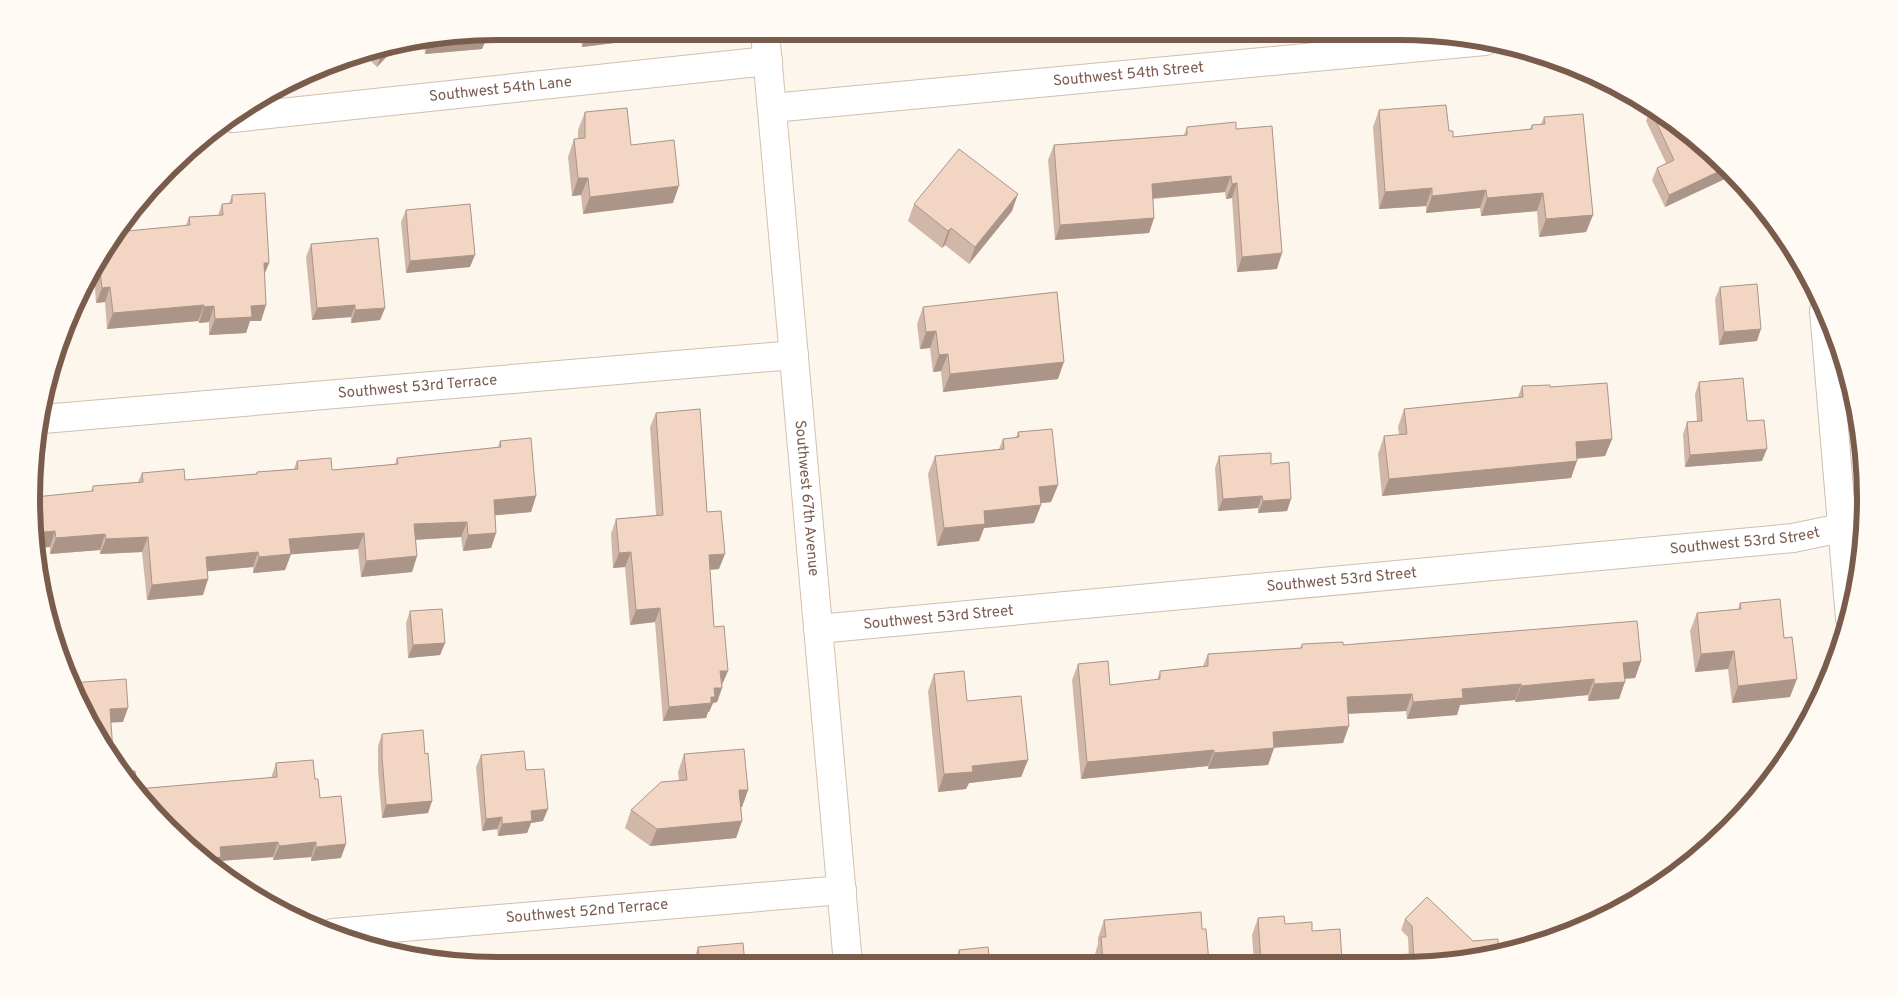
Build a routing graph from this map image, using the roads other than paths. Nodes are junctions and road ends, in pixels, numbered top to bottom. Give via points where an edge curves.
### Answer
1 (766, 40) edge
2 (1460, 44) edge
3 (768, 62) junction
4 (772, 108) junction
5 (244, 117) edge
6 (1828, 337) edge
7 (794, 356) junction
8 (47, 419) edge
9 (1853, 526) edge
10 (1852, 566) edge
11 (818, 629) junction
12 (842, 890) junction
13 (348, 932) edge
14 (847, 957) edge

1 - 3 street, Southwest 67th Avenue
2 - 4 street, Southwest 54th Street
3 - 4 street, Southwest 67th Avenue
3 - 5 street, Southwest 54th Lane
4 - 7 street, Southwest 67th Avenue
6 - 9 street
7 - 8 street, Southwest 53rd Terrace
7 - 11 street, Southwest 67th Avenue
9 - 10 street
9 - 11 street, Southwest 53rd Street via 1793,538
11 - 12 street, Southwest 67th Avenue
12 - 13 street, Southwest 52nd Terrace
12 - 14 street, Southwest 67th Avenue

